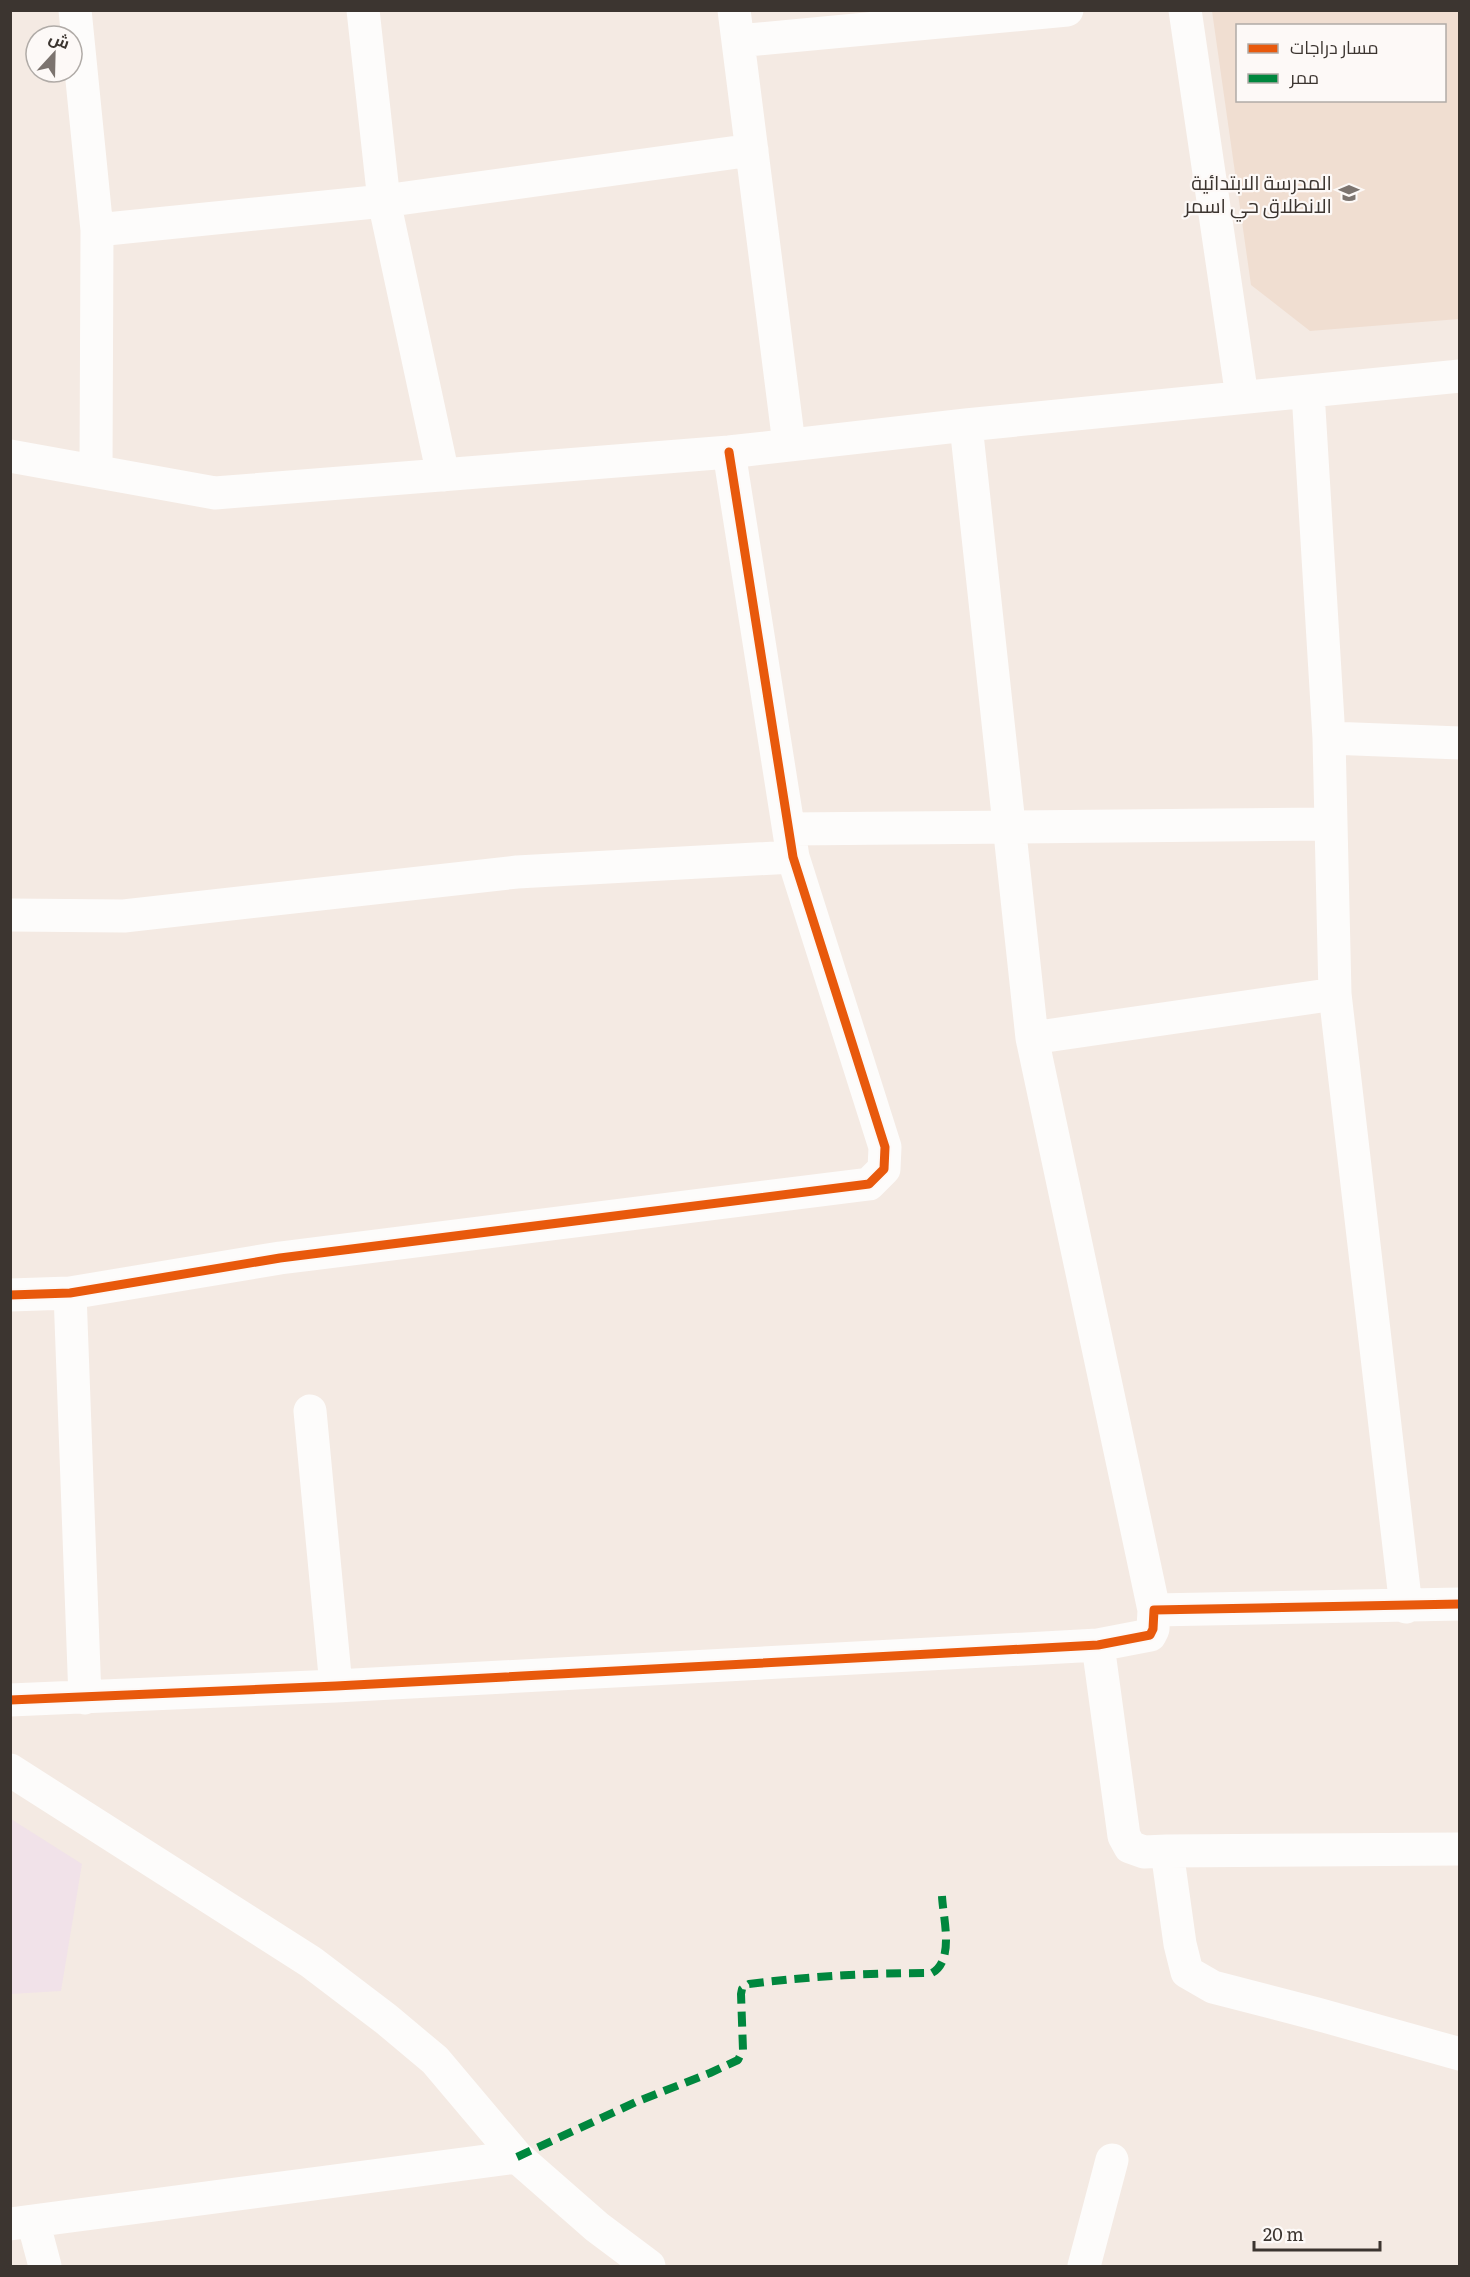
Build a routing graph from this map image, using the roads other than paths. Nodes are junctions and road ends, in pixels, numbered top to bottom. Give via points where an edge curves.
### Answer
1 (75, 10) edge
2 (363, 10) edge
3 (1067, 10) edge
4 (1185, 10) edge
5 (736, 26) edge
6 (752, 150) junction
7 (384, 201) junction
8 (97, 230) junction
9 (1460, 376) edge
10 (1308, 392) junction
11 (1242, 397) junction
12 (966, 424) junction
13 (789, 444) junction
14 (729, 452) junction
15 (10, 456) edge
16 (96, 470) junction
17 (443, 475) junction
18 (1329, 738) junction
19 (1460, 743) edge
20 (1330, 824) junction
21 (1008, 827) junction
22 (791, 843) junction
23 (10, 915) edge
24 (1335, 994) junction
25 (1032, 1038) junction
26 (70, 1293) junction
27 (10, 1295) edge
28 (310, 1410) dead end
29 (1460, 1604) edge
30 (1406, 1607) junction
31 (1154, 1610) junction
32 (1098, 1645) junction
33 (336, 1686) junction
34 (85, 1698) junction
35 (10, 1700) edge
36 (10, 1770) edge
37 (1460, 1849) edge
38 (1167, 1851) junction
39 (1460, 2054) edge
40 (517, 2157) junction
41 (1112, 2160) dead end
42 (22, 2222) edge
43 (45, 2266) edge
44 (649, 2266) edge
45 (1084, 2266) edge

1 - 8 street
2 - 7 street
3 - 5 street
4 - 11 street
5 - 6 street
6 - 7 street
6 - 13 street
7 - 8 street
7 - 17 street
8 - 16 street
9 - 10 street
10 - 11 street
10 - 18 street
11 - 12 street
12 - 13 street
12 - 21 street
13 - 14 street
14 - 17 street
14 - 22 street
15 - 16 street
16 - 17 street via 215,493
18 - 19 street
18 - 20 street
20 - 21 street
20 - 24 street
21 - 22 street
21 - 25 street
22 - 23 street via 124,916
22 - 26 street via 885,1147 884,1169 869,1184 280,1258
24 - 25 street
24 - 30 street
25 - 31 street
26 - 27 street
26 - 34 street
28 - 33 street
29 - 30 street
30 - 31 street
31 - 32 street via 1150,1635
32 - 33 street
32 - 38 street via 1125,1836 1130,1847 1144,1852
33 - 34 street
34 - 35 street
36 - 40 street via 310,1962 386,2019 435,2060
37 - 38 street
38 - 39 street via 1187,1972 1212,1987
40 - 42 street
40 - 44 street via 597,2228
41 - 45 street
42 - 43 street

